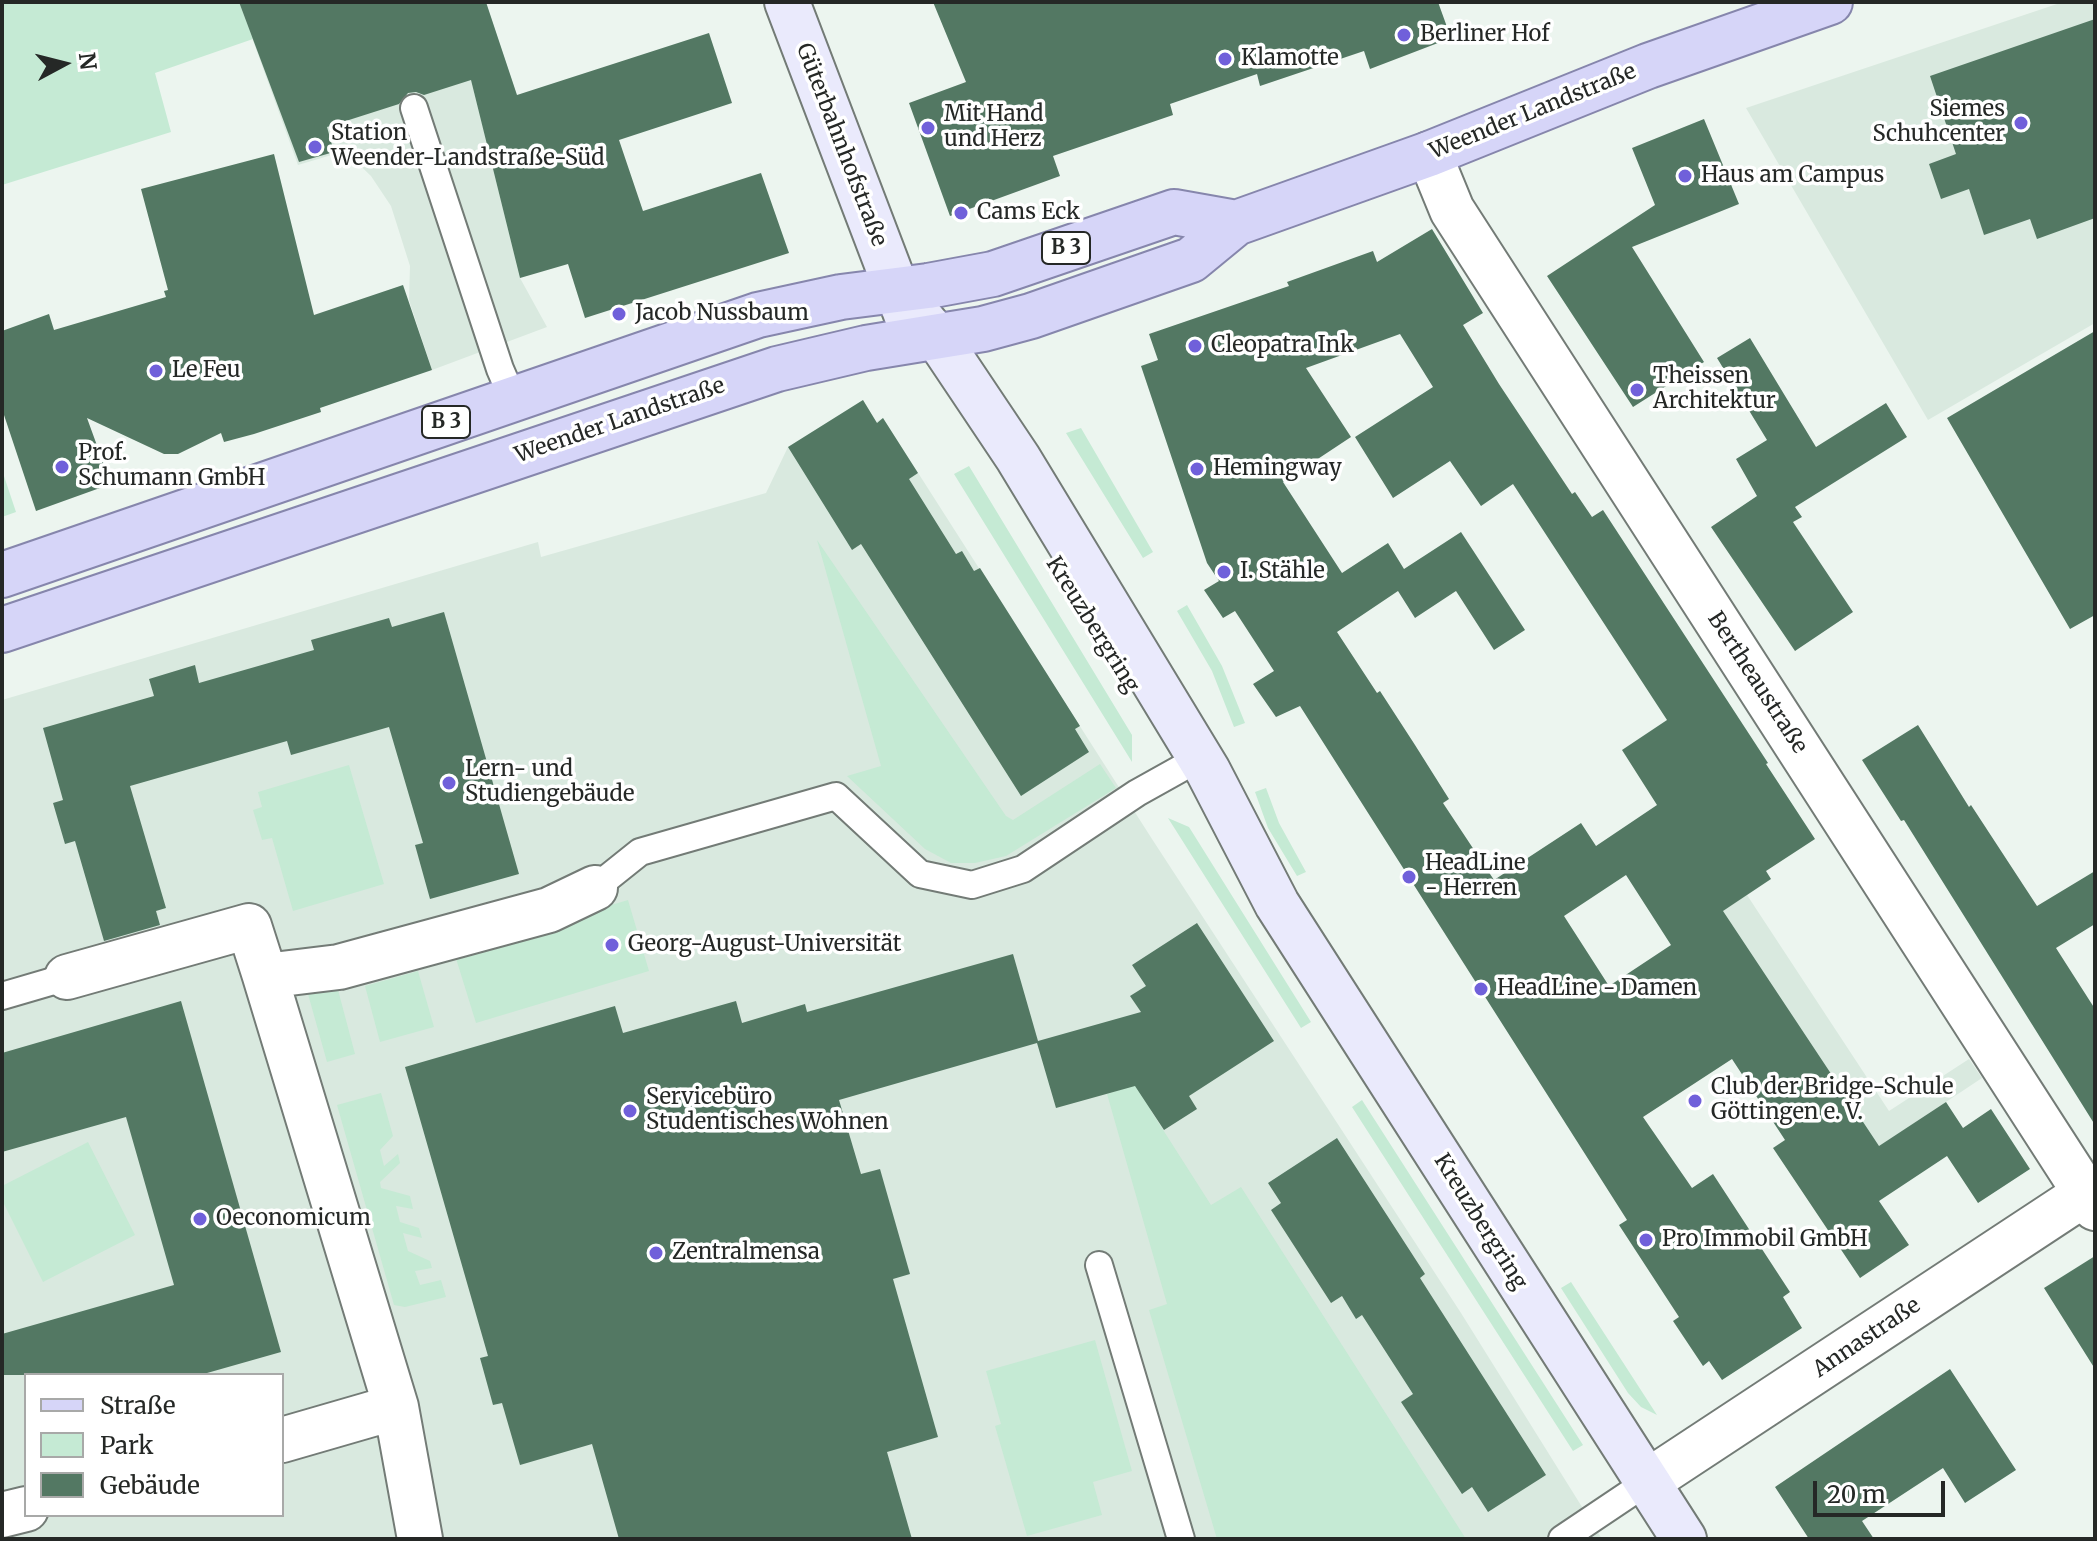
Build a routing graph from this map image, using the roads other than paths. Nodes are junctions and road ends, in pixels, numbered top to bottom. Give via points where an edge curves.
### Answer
1 (787, 2) edge
2 (1830, 2) edge
3 (414, 108) dead end
4 (1429, 154) junction
5 (1236, 223) junction
6 (895, 288) junction
7 (926, 338) junction
8 (513, 399) junction
9 (2, 575) edge
10 (2, 630) edge
11 (1180, 769) junction
12 (595, 888) joint
13 (1277, 904) junction
14 (265, 976) junction
15 (67, 977) joint
16 (2, 996) edge
17 (2090, 1200) edge
18 (1099, 1265) dead end
19 (396, 1407) junction
20 (284, 1439) edge
21 (1647, 1482) junction
22 (24, 1510) edge
23 (2, 1515) edge
24 (420, 1539) edge
25 (1181, 1539) edge
26 (1562, 1539) edge
27 (1684, 1539) edge

1 - 6 street, Güterbahnhofstraße
2 - 4 main road, Weender Landstraße / B 3 via 1648,66
3 - 8 lane
4 - 5 main road, Weender Landstraße / B 3
4 - 17 street, Bertheaustraße via 1452,210
5 - 6 main road, Weender Landstraße / B 3 via 1174,212 993,274
5 - 7 main road, Weender Landstraße / B 3 via 1191,260 1031,316
6 - 7 street, Güterbahnhofstraße
6 - 8 main road, Weender Landstraße / B 3 via 758,315
7 - 10 main road, Weender Landstraße / B 3 via 766,373
7 - 11 street, Kreuzbergring
7 - 13 street, Kreuzbergring via 1018,458 1208,771
8 - 9 main road, Weender Landstraße / B 3
11 - 12 lane via 1023,869 972,885 920,874 836,796 640,852
11 - 13 street, Kreuzbergring via 1237,859
12 - 14 street via 549,910 339,967
13 - 21 street, Kreuzbergring
14 - 15 street via 249,926
14 - 19 street
15 - 16 lane
17 - 21 street, Annastraße
18 - 25 lane
19 - 20 street
19 - 24 street
21 - 26 lane
21 - 27 street, Kreuzbergring
22 - 23 street

